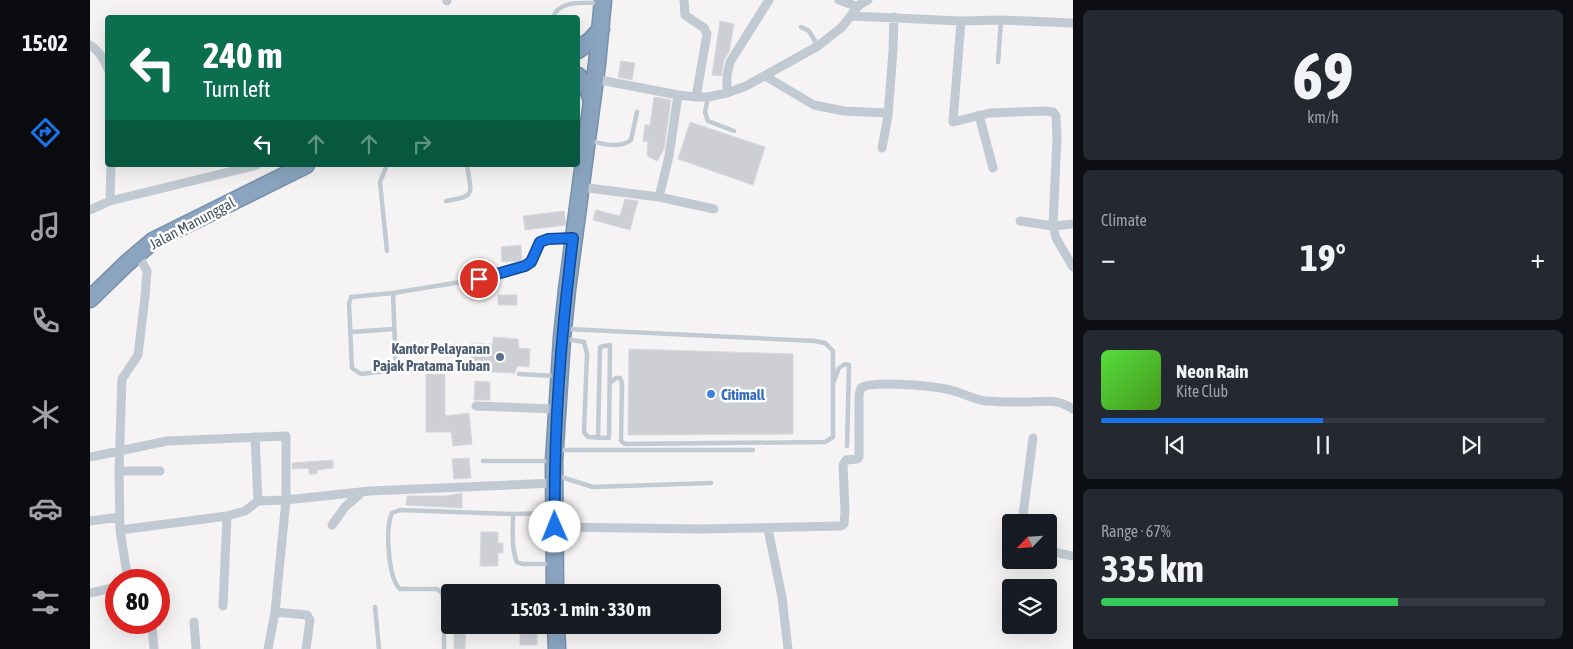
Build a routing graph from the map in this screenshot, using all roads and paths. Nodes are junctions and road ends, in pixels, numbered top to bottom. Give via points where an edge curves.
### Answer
1 (684, 0) edge
2 (769, 0) edge
3 (839, 0) edge
4 (868, 0) edge
5 (603, 1) edge
6 (853, 4) edge
7 (554, 15) edge
8 (851, 16) junction
9 (894, 17) junction
10 (1001, 20) junction
11 (961, 21) junction
12 (1073, 23) edge
13 (801, 27) dead end
14 (601, 29) junction
15 (90, 44) edge
16 (818, 46) junction
17 (580, 48) edge
18 (998, 62) dead end
19 (105, 63) edge
20 (596, 72) junction
21 (765, 76) junction
22 (580, 78) edge
23 (727, 92) junction
24 (678, 95) junction
25 (696, 97) junction
26 (708, 97) junction
27 (592, 100) junction
28 (637, 112) dead end
29 (888, 114) junction
30 (980, 115) junction
31 (734, 131) dead end
32 (586, 140) junction
33 (882, 148) dead end
34 (111, 167) edge
35 (250, 167) edge
36 (299, 167) edge
37 (387, 167) edge
38 (467, 167) edge
39 (993, 168) dead end
40 (580, 187) junction
41 (659, 197) junction
42 (110, 201) junction
43 (446, 202) dead end
44 (714, 209) dead end
45 (90, 210) edge
46 (1020, 222) dead end
47 (1073, 224) edge
48 (1054, 226) junction
49 (573, 238) junction
50 (387, 251) dead end
51 (137, 253) junction
52 (1073, 267) edge
53 (393, 293) junction
54 (90, 299) edge
55 (394, 329) junction
56 (351, 332) junction
57 (562, 334) junction
58 (396, 370) junction
59 (421, 371) dead end
60 (519, 374) dead end
61 (559, 376) junction
62 (610, 383) junction
63 (833, 384) junction
64 (476, 406) dead end
65 (557, 409) junction
66 (1073, 409) edge
67 (255, 437) junction
68 (598, 438) junction
69 (1032, 438) dead end
70 (621, 441) junction
71 (847, 446) dead end
72 (120, 450) junction
73 (620, 450) junction
74 (754, 450) dead end
75 (90, 457) edge
76 (483, 461) dead end
77 (555, 467) junction
78 (119, 471) junction
79 (160, 471) dead end
80 (712, 483) dead end
81 (361, 493) junction
82 (258, 500) junction
83 (286, 500) junction
84 (513, 514) junction
85 (1023, 514) edge
86 (227, 516) junction
87 (120, 517) junction
88 (555, 520) junction
89 (90, 522) edge
90 (332, 525) dead end
91 (768, 529) junction
92 (120, 530) junction
93 (1058, 553) edge
94 (1073, 556) edge
95 (555, 564) junction
96 (126, 569) edge
97 (555, 584) edge
98 (105, 590) edge
99 (90, 593) edge
100 (223, 606) dead end
101 (375, 607) dead end
102 (275, 612) junction
103 (194, 622) dead end
104 (153, 634) edge
105 (154, 649) edge
106 (196, 649) edge
107 (268, 649) edge
108 (306, 649) edge
109 (379, 649) edge
110 (444, 649) edge
111 (788, 649) edge

1 - 25 street via 685,15 704,28 707,34
2 - 23 street via 730,62
3 - 6 street
4 - 6 street
5 - 7 lane via 566,3 558,7
5 - 14 highway
6 - 8 street
8 - 9 street
8 - 16 street
9 - 11 street
9 - 29 street
10 - 11 street
10 - 12 street
10 - 18 lane
11 - 30 street via 953,122
13 - 16 lane via 809,31
14 - 17 highway
14 - 20 highway
15 - 19 street
16 - 21 street
20 - 24 street
20 - 27 highway
21 - 23 street
21 - 29 street via 814,105
22 - 27 highway
23 - 26 street
24 - 25 street
24 - 41 street
25 - 26 street
26 - 31 lane via 705,112 708,121
27 - 32 highway
28 - 32 lane via 631,140 627,143 619,146
29 - 33 street
30 - 39 street
30 - 48 street via 1038,110 1052,112 1056,116
32 - 40 highway
34 - 42 street
35 - 42 street
36 - 51 highway, Jalan Manunggal via 164,234
37 - 50 lane via 380,182
38 - 43 lane via 469,194 466,198
40 - 41 street
40 - 49 highway
41 - 44 street
42 - 45 street
46 - 48 street
47 - 48 street
48 - 52 street via 1056,238
49 - 53 lane via 540,242 531,262 522,268 479,279
49 - 57 highway
51 - 54 highway, Jalan Manunggal
51 - 72 street via 147,271 146,297 138,355 122,379
53 - 55 lane
53 - 56 lane via 351,297
55 - 56 lane
55 - 58 lane
56 - 58 lane via 354,371 364,374
57 - 61 highway
57 - 63 lane via 815,341 825,343 833,350
57 - 68 lane via 584,342 587,354 584,432 588,437
58 - 59 lane
60 - 61 lane
61 - 65 highway
62 - 68 lane via 609,438
62 - 68 lane via 610,345 600,347
62 - 70 lane via 616,378 620,378 622,383
63 - 70 lane via 833,437 825,442 625,444
63 - 71 lane via 839,368 850,365
64 - 65 street
65 - 77 highway
66 - 91 street via 1054,400 986,401 932,387 866,386 861,388 860,395 859,457 846,460 843,465 844,524
67 - 72 street via 167,441
67 - 82 street
67 - 83 street via 286,436
69 - 85 street
70 - 73 lane
72 - 75 street
72 - 78 street
73 - 74 lane
73 - 77 lane
76 - 77 lane
77 - 80 lane via 582,484 594,487
77 - 81 street
77 - 88 highway
78 - 79 street
78 - 87 street
81 - 83 street
81 - 90 street
82 - 83 street
82 - 86 street via 245,511
83 - 102 street
84 - 88 lane
84 - 95 lane via 517,562
84 - 110 lane via 400,510 392,513 388,521 394,581 400,589 437,590 442,593
86 - 92 street
86 - 100 street
87 - 89 street
87 - 92 street
88 - 91 street
88 - 95 highway
91 - 111 street via 782,597
92 - 96 street
93 - 94 street
95 - 97 highway
98 - 99 street
101 - 109 lane
102 - 107 street
102 - 108 street via 309,617
103 - 106 street
104 - 105 street

